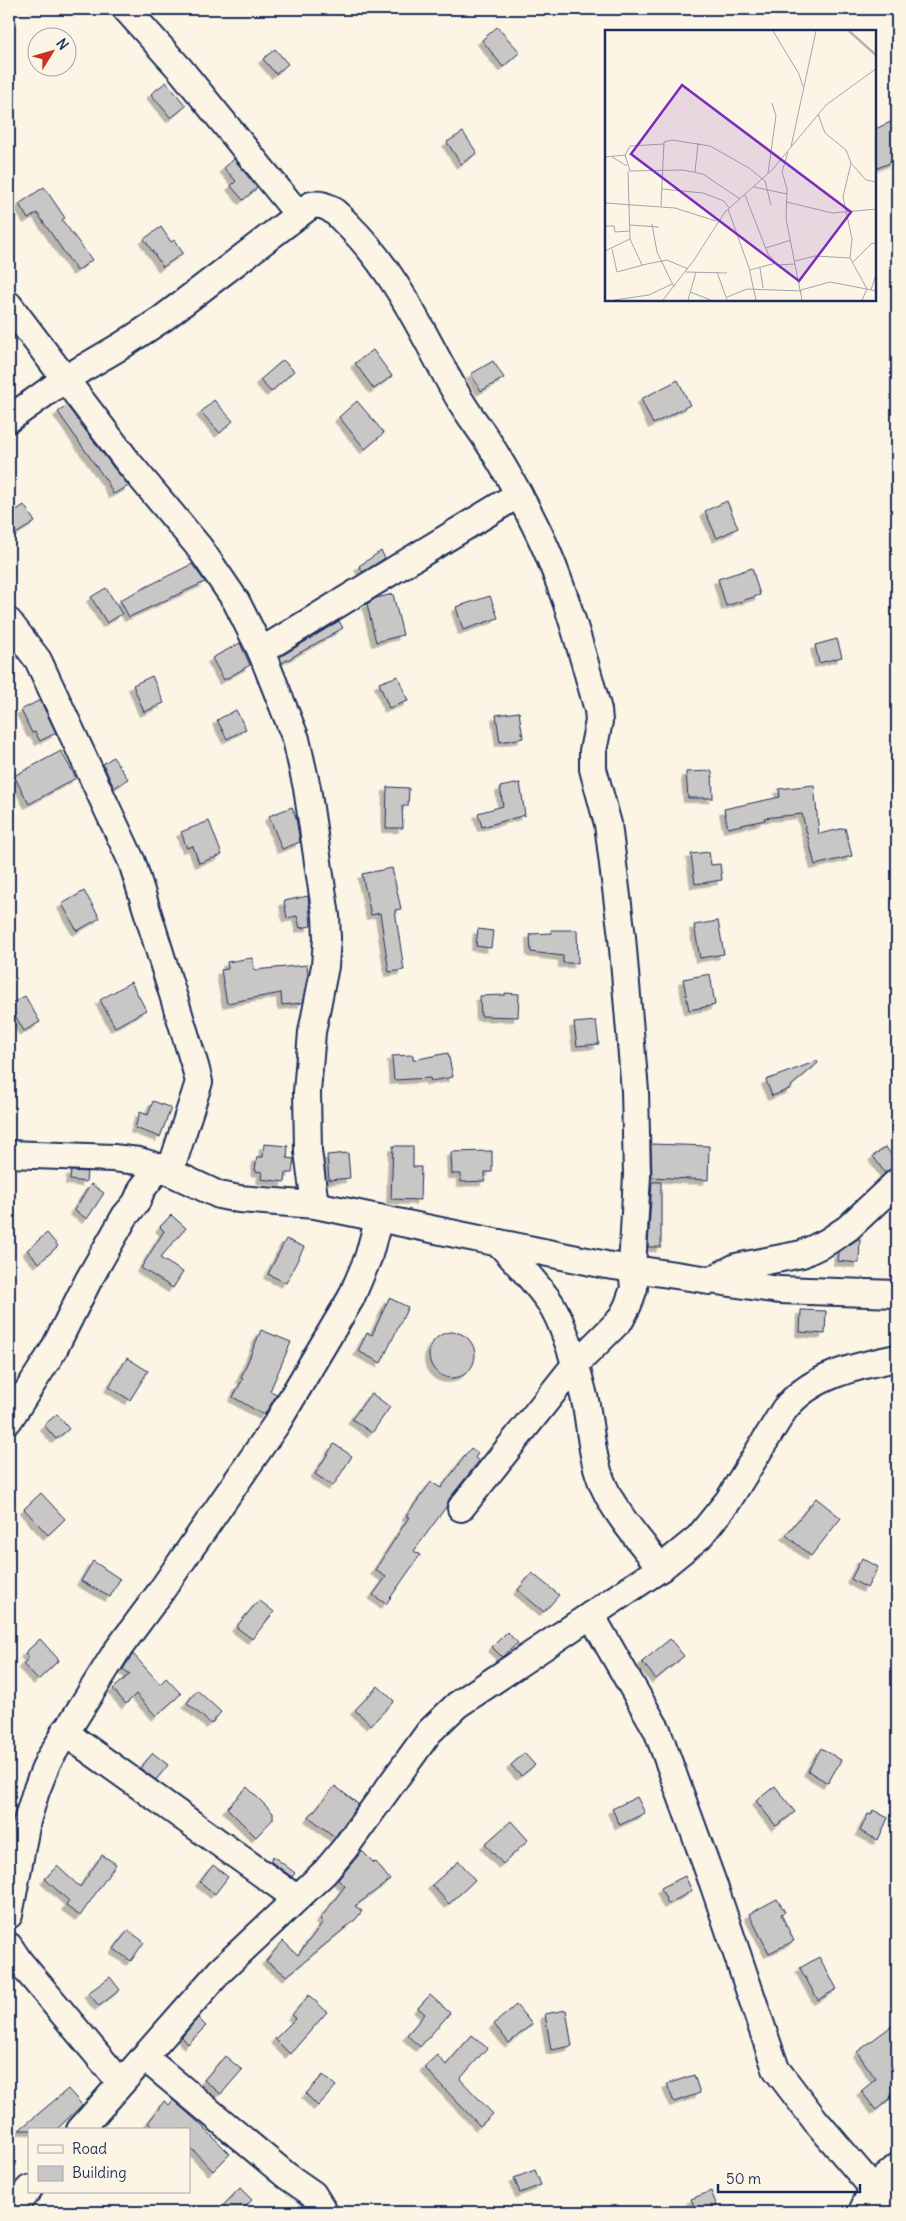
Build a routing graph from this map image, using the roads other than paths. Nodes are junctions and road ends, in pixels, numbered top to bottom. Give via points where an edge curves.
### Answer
1 (126, 9) edge
2 (298, 214) junction
3 (9, 305) edge
4 (65, 379) junction
5 (9, 419) edge
6 (519, 494) junction
7 (9, 622) edge
8 (261, 651) junction
9 (9, 1154) edge
10 (164, 1169) junction
11 (897, 1182) edge
12 (315, 1205) junction
13 (379, 1218) junction
14 (499, 1243) junction
15 (632, 1269) junction
16 (709, 1281) junction
17 (897, 1294) edge
18 (897, 1358) edge
19 (574, 1366) junction
20 (9, 1420) edge
21 (461, 1508) dead end
22 (661, 1568) junction
23 (591, 1616) junction
24 (64, 1732) junction
25 (296, 1898) junction
26 (9, 1915) edge
27 (9, 1946) edge
28 (144, 2057) junction
29 (121, 2083) junction
30 (82, 2128) edge
31 (897, 2167) edge
32 (873, 2188) junction
33 (28, 2190) edge
34 (897, 2204) edge
35 (9, 2212) edge
36 (324, 2212) edge
37 (862, 2212) edge

1 - 2 street via 180,68
2 - 4 street via 162,319
2 - 6 street via 311,205 326,205 379,258 411,308 460,401
3 - 4 street
4 - 5 street
4 - 8 street via 198,547 236,601
6 - 8 street
6 - 15 street via 547,551 573,618 598,710 593,769 608,824 622,937 635,1091 637,1175
7 - 10 street via 38,660 132,862 195,1066 199,1082
8 - 12 street via 296,739 307,788 326,916 325,966 312,1032 307,1092 308,1151
9 - 10 street via 113,1158 139,1161
10 - 12 street via 219,1195
10 - 20 street via 142,1189 125,1216 53,1351
11 - 16 street via 848,1228 827,1242 802,1254 736,1267
12 - 13 street
13 - 14 street
13 - 24 street via 368,1258 351,1298 277,1423 116,1652
14 - 15 street
14 - 19 street via 552,1306 562,1326
15 - 16 street
15 - 19 street via 634,1288 621,1319
16 - 17 street via 779,1290
18 - 22 street via 845,1371 804,1389 792,1398 714,1521
19 - 21 street
19 - 22 street via 604,1488
22 - 23 street
23 - 25 street via 441,1719 346,1848
23 - 32 street via 657,1730 776,2070
24 - 25 street
24 - 26 street via 36,1790
25 - 28 street via 220,1971
27 - 29 street via 18,1961
28 - 29 street
28 - 36 street via 313,2194
29 - 30 street
31 - 32 street
32 - 34 street
32 - 37 street
33 - 35 street

